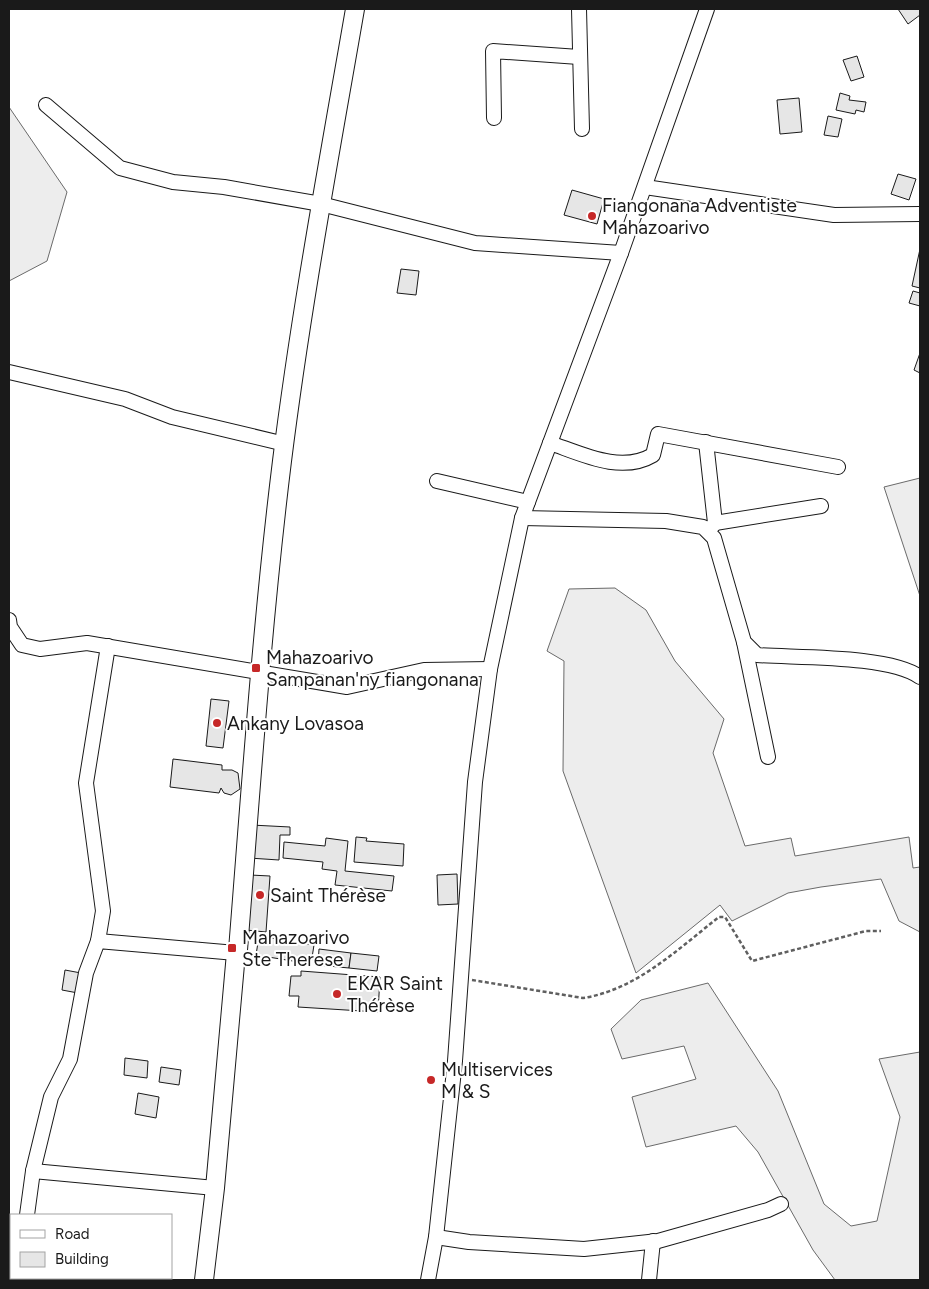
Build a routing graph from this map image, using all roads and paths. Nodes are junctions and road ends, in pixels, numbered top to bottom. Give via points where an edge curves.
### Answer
1 (355, 9) edge
2 (579, 9) edge
3 (707, 9) edge
4 (579, 57) junction
5 (46, 105) dead end
6 (494, 118) dead end
7 (582, 129) dead end
8 (644, 187) junction
9 (321, 204) junction
10 (920, 214) edge
11 (621, 253) junction
12 (9, 372) edge
13 (706, 442) junction
14 (550, 443) junction
15 (285, 444) junction
16 (838, 467) dead end
17 (437, 481) dead end
18 (528, 502) junction
19 (821, 506) dead end
20 (522, 518) junction
21 (712, 528) junction
22 (9, 620) edge
23 (744, 642) junction
24 (108, 646) junction
25 (490, 669) junction
26 (261, 673) junction
27 (920, 677) edge
28 (768, 757) dead end
29 (881, 930) dead end
30 (98, 941) junction
31 (236, 953) junction
32 (461, 978) junction
33 (33, 1171) junction
34 (215, 1188) junction
35 (781, 1204) dead end
36 (27, 1214) edge
37 (436, 1237) junction
38 (653, 1241) junction
39 (204, 1280) edge
40 (428, 1280) edge
41 (649, 1280) edge

1 - 9 main road
2 - 4 street
3 - 8 street
4 - 6 street via 493,51
4 - 7 street
5 - 9 street via 120,168 173,182 224,187
8 - 10 street via 834,215
8 - 11 street
9 - 11 street via 475,242
9 - 15 main road
11 - 14 street
12 - 15 street via 125,399 172,418
13 - 14 street via 658,434 653,456 641,462 610,463
13 - 16 street
13 - 21 street
14 - 18 street
15 - 26 main road
17 - 18 street
18 - 20 street
19 - 21 street
20 - 21 street via 666,521
20 - 25 street
21 - 23 street
22 - 24 street via 22,645 40,650 87,644
23 - 27 street via 757,655 869,661 913,672
23 - 28 street
24 - 26 street
24 - 30 street via 86,783 103,911
25 - 26 street via 424,670 347,687
25 - 32 street via 475,782
26 - 31 main road
29 - 32 path via 866,931 752,961 725,917 719,917 650,971 601,995 584,998
30 - 31 street
30 - 33 street via 86,973 70,1059 51,1097
31 - 34 main road
32 - 37 street
33 - 34 street
33 - 36 street
34 - 39 main road
35 - 38 street
37 - 38 street via 584,1249
37 - 40 street
38 - 41 street

